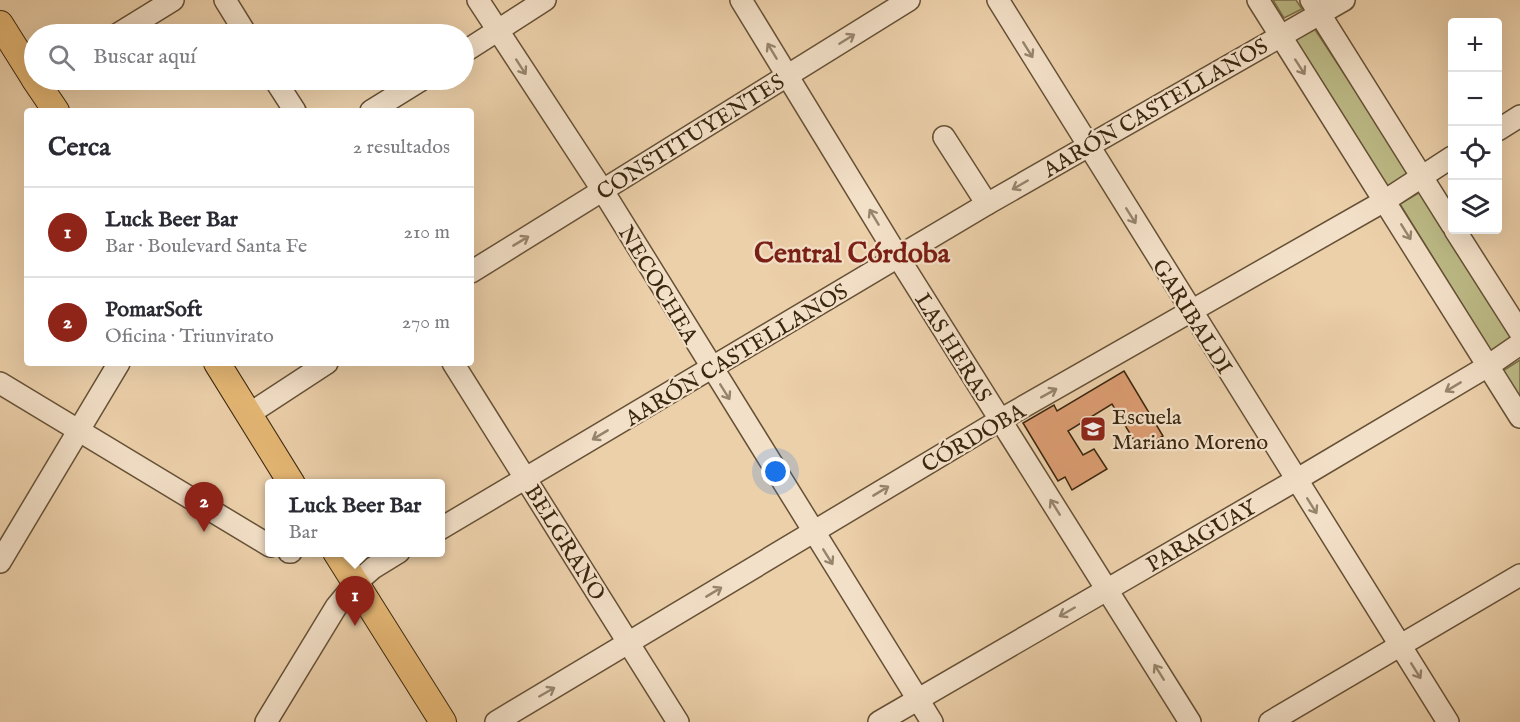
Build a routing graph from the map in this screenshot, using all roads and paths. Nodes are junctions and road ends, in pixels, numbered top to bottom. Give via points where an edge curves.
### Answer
1 (173, 0) edge
2 (225, 0) edge
3 (478, 0) edge
4 (545, 0) edge
5 (741, 0) edge
6 (909, 0) edge
7 (998, 0) edge
8 (1258, 0) edge
9 (1344, 0) edge
10 (1316, 7) edge
11 (0, 24) edge
12 (134, 24) edge
13 (240, 24) edge
14 (497, 30) junction
15 (1279, 35) junction
16 (474, 45) edge
17 (24, 59) edge
18 (787, 76) junction
19 (44, 90) edge
20 (281, 90) edge
21 (404, 90) edge
22 (54, 108) edge
23 (293, 108) edge
24 (376, 108) edge
25 (1520, 116) edge
26 (1502, 127) edge
27 (944, 136) dead end
28 (1087, 146) junction
29 (1448, 160) edge
30 (1422, 176) junction
31 (603, 191) junction
32 (1386, 200) junction
33 (987, 204) junction
34 (1448, 218) edge
35 (1458, 234) edge
36 (898, 256) junction
37 (474, 270) edge
38 (1192, 313) junction
39 (1520, 332) edge
40 (1520, 344) edge
41 (117, 366) edge
42 (219, 366) edge
43 (322, 366) edge
44 (455, 366) edge
45 (1488, 366) junction
46 (711, 368) junction
47 (0, 383) edge
48 (249, 414) junction
49 (1520, 417) edge
50 (1000, 420) junction
51 (77, 430) junction
52 (290, 479) edge
53 (527, 480) junction
54 (1296, 480) junction
55 (445, 527) edge
56 (813, 532) junction
57 (265, 543) edge
58 (339, 557) edge
59 (391, 557) edge
60 (0, 562) edge
61 (1520, 575) edge
62 (356, 583) junction
63 (1107, 589) junction
64 (630, 644) junction
65 (1401, 646) junction
66 (919, 700) junction
67 (266, 722) edge
68 (443, 722) edge
69 (496, 722) edge
70 (678, 722) edge
71 (879, 722) edge
72 (932, 722) edge
73 (1190, 722) edge
74 (1269, 722) edge
75 (1448, 722) edge

1 - 12 street
2 - 13 street
3 - 14 street, NECOCHEA
4 - 14 street
18 -> 5 street, LAS HERAS
18 -> 6 street, CONSTITUYENTES
7 -> 28 street, GARIBALDI
8 - 15 street
9 - 10 street, AARÓN CASTELLANOS
10 - 15 street, AARÓN CASTELLANOS
10 - 30 street
11 - 17 main road
14 - 16 street
14 -> 31 street, NECOCHEA
15 - 28 street, AARÓN CASTELLANOS
15 -> 32 street
18 - 31 street, CONSTITUYENTES
36 -> 18 street, LAS HERAS
19 - 22 main road
20 - 23 street
21 - 24 street
25 - 26 street
27 - 33 street
28 -> 33 street, AARÓN CASTELLANOS
28 -> 38 street, GARIBALDI
29 - 30 street, CÓRDOBA
30 - 32 street, CÓRDOBA
30 - 34 street
37 -> 31 street, CONSTITUYENTES
31 - 46 street, NECOCHEA
32 - 38 street, CÓRDOBA
32 -> 45 street
33 - 36 street, AARÓN CASTELLANOS
35 - 39 street
36 - 46 street, AARÓN CASTELLANOS
36 - 50 street, LAS HERAS
50 -> 38 street, CÓRDOBA
38 - 54 street, GARIBALDI
40 - 45 street, PARAGUAY
41 - 51 street
42 - 48 main road
43 - 48 street
44 - 53 street, BELGRANO
45 - 49 street
45 -> 54 street, PARAGUAY
46 -> 53 street, AARÓN CASTELLANOS
46 -> 56 street, NECOCHEA
47 - 51 street
48 - 52 main road
56 -> 50 street, CÓRDOBA
63 -> 50 street, LAS HERAS
51 - 57 street
51 - 60 street
53 - 55 street, AARÓN CASTELLANOS
53 - 64 street, BELGRANO
54 - 63 street, PARAGUAY
54 -> 65 street, GARIBALDI
64 -> 56 street, CÓRDOBA
56 -> 66 street, NECOCHEA
58 - 62 main road
59 - 62 street
61 - 65 street
62 - 67 street via 336,608
62 - 68 main road
63 -> 66 street, PARAGUAY
73 -> 63 street, LAS HERAS
69 -> 64 street, CÓRDOBA
64 - 70 street, BELGRANO
65 - 74 street
65 -> 75 street, GARIBALDI
66 - 71 street, PARAGUAY
66 - 72 street, NECOCHEA

